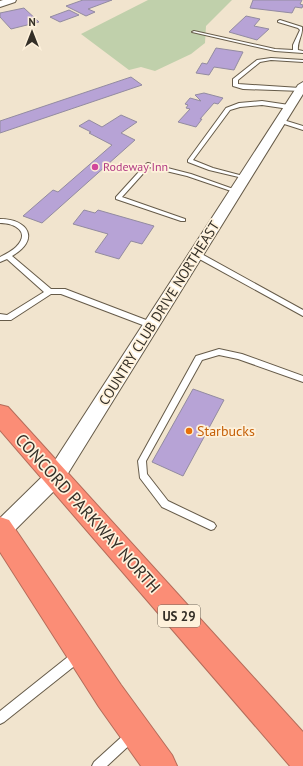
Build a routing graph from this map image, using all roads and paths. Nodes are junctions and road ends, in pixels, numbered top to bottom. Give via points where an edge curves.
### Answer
1 (12, 0) edge
2 (0, 4) edge
3 (280, 21) dead end
4 (194, 32) dead end
5 (296, 51) junction
6 (303, 52) edge
7 (303, 61) edge
8 (302, 88) edge
9 (289, 107) junction
10 (280, 121) junction
11 (303, 128) edge
12 (245, 178) junction
13 (236, 191) junction
14 (183, 220) dead end
15 (0, 221) edge
16 (196, 254) junction
17 (8, 256) junction
18 (0, 260) edge
19 (49, 292) junction
20 (303, 313) edge
21 (0, 317) edge
22 (151, 325) junction
23 (303, 379) edge
24 (0, 414) edge
25 (55, 477) junction
26 (211, 526) dead end
27 (0, 530) edge
28 (82, 653) junction
29 (0, 718) edge
30 (136, 732) junction
31 (303, 756) edge
32 (98, 766) edge
33 (161, 766) edge

1 - 2 street
3 - 5 lane via 300,27 302,30 295,45
4 - 5 lane via 275,50
5 - 6 lane
7 - 8 lane via 259,61 235,80 236,85 243,87
8 - 9 street, COUNTRY CLUB DRIVE NORTHEAST
9 - 10 street, COUNTRY CLUB DRIVE NORTHEAST
9 - 12 lane via 262,103 239,105 228,109 190,161 211,170
10 - 11 lane
10 - 12 street, COUNTRY CLUB DRIVE NORTHEAST
12 - 13 street, COUNTRY CLUB DRIVE NORTHEAST
13 - 14 lane via 189,175 148,165 118,198
13 - 16 street, COUNTRY CLUB DRIVE NORTHEAST
15 - 17 lane via 16,223 24,228 24,241
16 - 20 lane
16 - 22 street, COUNTRY CLUB DRIVE NORTHEAST
17 - 18 lane
17 - 19 lane
19 - 21 lane via 8,318
19 - 22 lane via 62,291
22 - 25 street, COUNTRY CLUB DRIVE NORTHEAST
23 - 26 lane via 232,354 219,352 199,358 142,461 143,475 166,504
24 - 25 highway, CONCORD PARKWAY NORTH / US 29
25 - 27 street, COUNTRY CLUB DRIVE NORTHEAST
25 - 31 highway, CONCORD PARKWAY NORTH / US 29
27 - 28 highway
28 - 29 lane
28 - 30 highway
30 - 32 lane
30 - 33 highway

